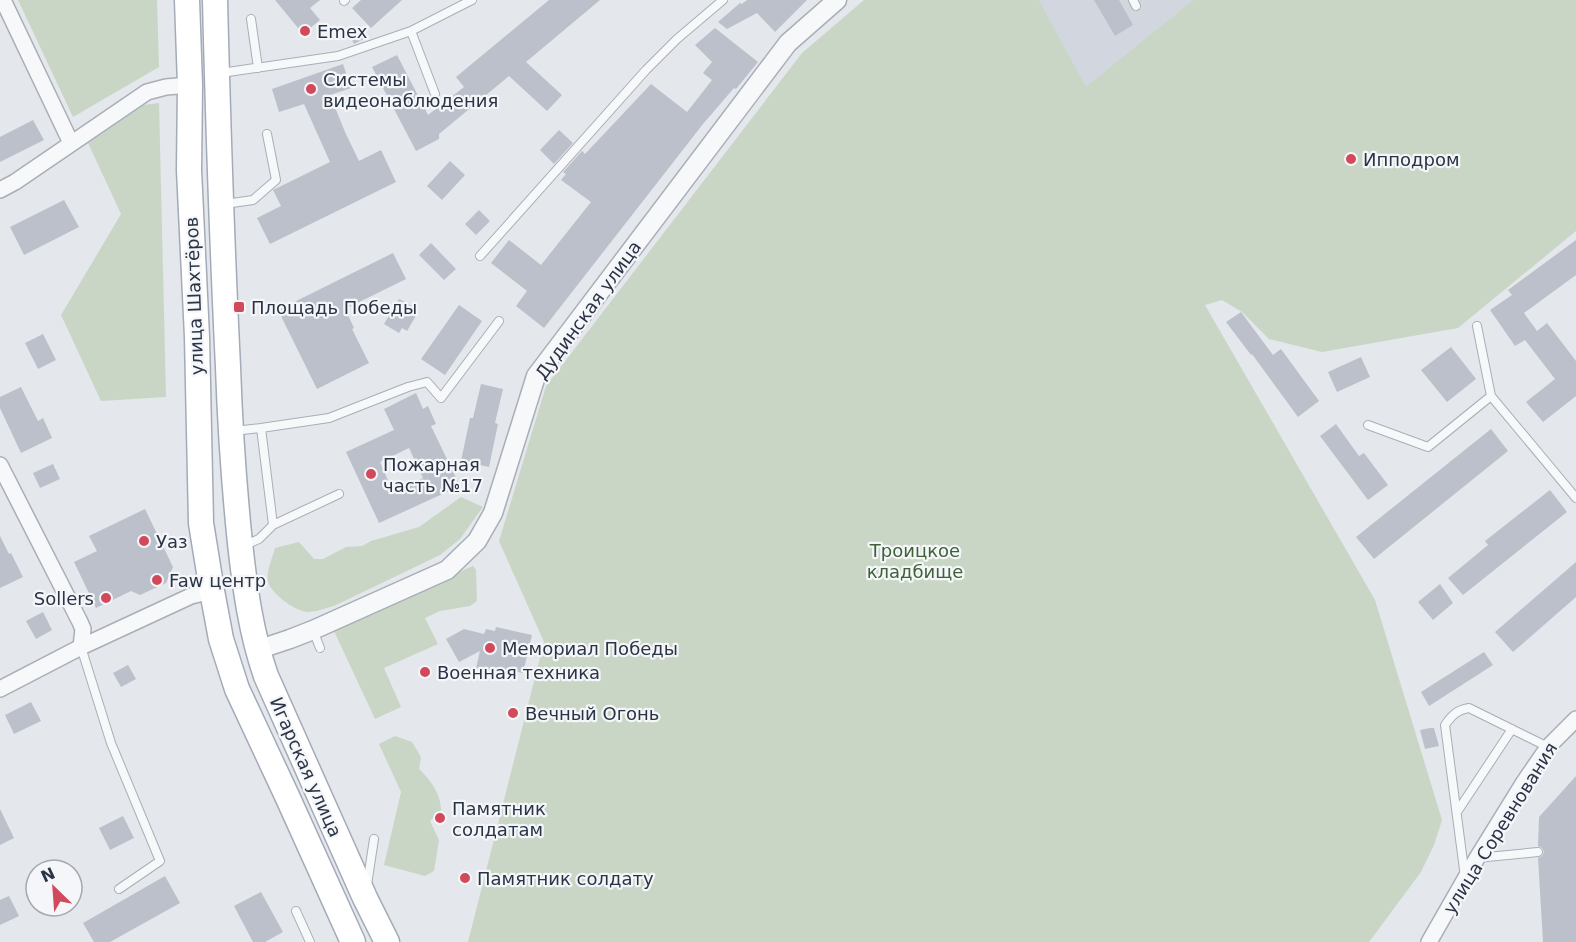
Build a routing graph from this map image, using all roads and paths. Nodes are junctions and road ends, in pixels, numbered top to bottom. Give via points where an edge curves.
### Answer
1 (3, 0) edge
2 (187, 0) edge
3 (215, 0) edge
4 (472, 0) edge
5 (723, 0) edge
6 (837, 0) edge
7 (250, 19) dead end
8 (411, 31) junction
9 (258, 68) junction
10 (217, 74) junction
11 (190, 85) junction
12 (435, 94) dead end
13 (267, 134) dead end
14 (71, 143) junction
15 (0, 190) edge
16 (220, 204) junction
17 (480, 256) dead end
18 (499, 321) dead end
19 (1478, 326) dead end
20 (1491, 396) junction
21 (1368, 425) dead end
22 (261, 428) junction
23 (230, 431) junction
24 (0, 465) edge
25 (339, 494) dead end
26 (1576, 498) edge
27 (273, 525) junction
28 (241, 546) junction
29 (245, 585) joint
30 (212, 591) junction
31 (313, 630) junction
32 (81, 647) junction
33 (320, 648) dead end
34 (257, 650) junction
35 (0, 689) edge
36 (1576, 719) edge
37 (1512, 729) junction
38 (1548, 747) junction
39 (1457, 812) junction
40 (374, 839) dead end
41 (1538, 852) dead end
42 (1477, 858) junction
43 (1465, 880) junction
44 (119, 889) dead end
45 (365, 898) junction
46 (296, 911) dead end
47 (310, 942) edge
48 (353, 942) edge
49 (387, 942) edge
50 (1429, 942) edge

1 - 14 street
2 - 11 main road, улица Шахтёров
3 - 10 main road, улица Шахтёров
4 - 8 lane
5 - 17 lane via 645,70
6 - 31 street, Дудинская улица via 788,43 536,376 493,513 477,541 447,570
7 - 9 lane
8 - 9 lane via 338,56
8 - 12 lane
9 - 10 lane
10 - 16 main road, улица Шахтёров
11 - 14 street via 147,92
11 - 30 main road, улица Шахтёров via 189,170 201,523
13 - 16 lane via 276,180 253,200
14 - 15 street
16 - 23 main road, улица Шахтёров
18 - 22 lane via 441,398 427,382 329,418
19 - 20 lane
20 - 21 lane via 1428,447
20 - 26 lane
22 - 23 lane
22 - 27 lane
23 - 28 main road, улица Шахтёров
24 - 32 street via 80,622
25 - 27 lane
27 - 28 lane via 259,539
28 - 29 main road, улица Шахтёров
29 - 34 main road, Игарская улица
30 - 32 street via 191,596
30 - 48 main road, Игарская улица via 221,639 237,689
31 - 33 lane
31 - 34 street, Дудинская улица
32 - 35 street
32 - 44 lane via 111,743 160,861
34 - 45 main road, Игарская улица
36 - 38 street, улица Соревнования
37 - 38 lane
37 - 39 lane
37 - 39 lane via 1469,708 1450,717 1445,725
38 - 42 street, улица Соревнования
39 - 43 lane
40 - 45 lane
41 - 42 lane
42 - 43 street, улица Соревнования
43 - 50 street, улица Соревнования
45 - 49 main road, Игарская улица
46 - 47 lane

